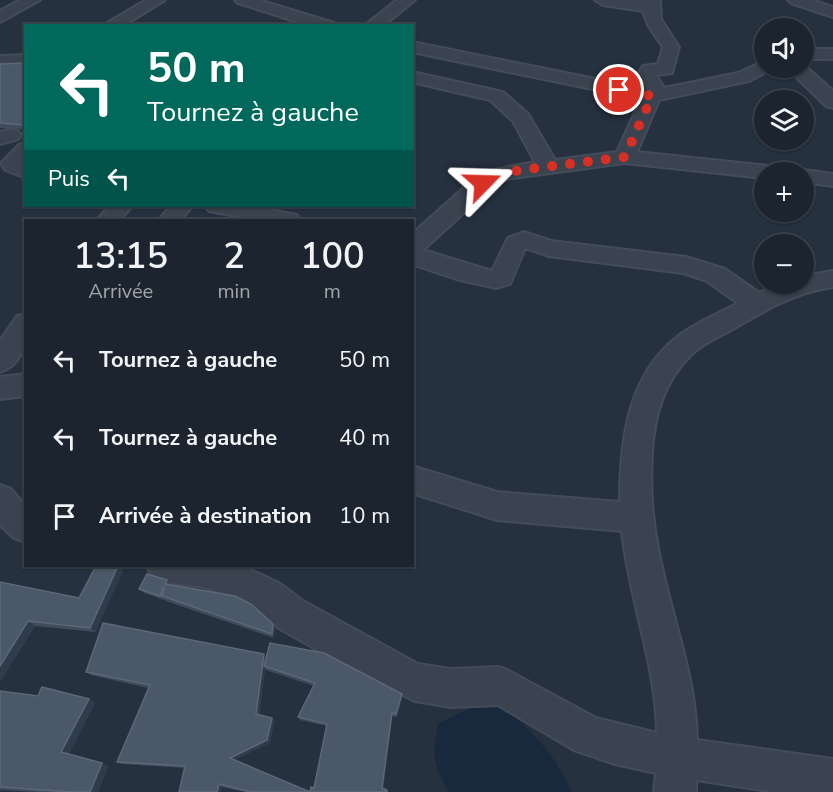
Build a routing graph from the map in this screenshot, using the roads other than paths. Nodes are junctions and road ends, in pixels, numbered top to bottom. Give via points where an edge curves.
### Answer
1 (32, 0) edge
2 (158, 0) edge
3 (243, 0) edge
4 (603, 0) edge
5 (796, 0) edge
6 (400, 2) edge
7 (651, 3) edge
8 (833, 12) edge
9 (0, 17) edge
10 (114, 24) edge
11 (321, 24) edge
12 (374, 24) edge
13 (414, 47) edge
14 (814, 54) edge
15 (833, 54) edge
16 (24, 60) edge
17 (0, 61) edge
18 (754, 71) edge
19 (414, 77) edge
20 (810, 78) edge
21 (656, 95) junction
22 (833, 102) edge
23 (12, 141) edge
24 (625, 157) junction
25 (548, 166) junction
26 (754, 170) edge
27 (24, 171) edge
28 (814, 177) edge
29 (833, 180) edge
30 (120, 207) edge
31 (180, 207) edge
32 (222, 207) edge
33 (109, 219) edge
34 (171, 219) edge
35 (284, 219) edge
36 (414, 245) edge
37 (414, 256) edge
38 (833, 279) edge
39 (757, 304) junction
40 (24, 332) edge
41 (13, 379) edge
42 (414, 480) edge
43 (0, 499) edge
44 (637, 518) junction
45 (24, 525) edge
46 (170, 567) edge
47 (676, 775) edge
48 (833, 780) edge
49 (783, 782) edge

1 - 9 street
2 - 10 street
3 - 11 street
4 - 7 street
5 - 8 street
6 - 12 street
7 - 21 street via 652,19 671,47 666,69 649,70 646,74
13 - 21 street
14 - 15 street
16 - 17 street
18 - 21 street via 735,80
19 - 25 street via 496,96 521,118
20 - 22 street
21 - 24 street
23 - 27 street via 12,166
24 - 25 street
24 - 26 street
25 - 36 street via 491,178
28 - 29 street
30 - 33 street
31 - 34 street
32 - 35 street
37 - 39 street via 496,280 501,278 516,243 524,240 549,248 686,265 716,275
38 - 39 street via 813,281
39 - 44 street via 687,343 657,380 648,398 639,436
40 - 41 street
42 - 44 street via 497,506
43 - 45 street
44 - 47 street via 647,581 676,706
46 - 47 street via 239,580 267,595 290,614 415,682 451,688 498,686 588,736
47 - 49 street
48 - 49 street

